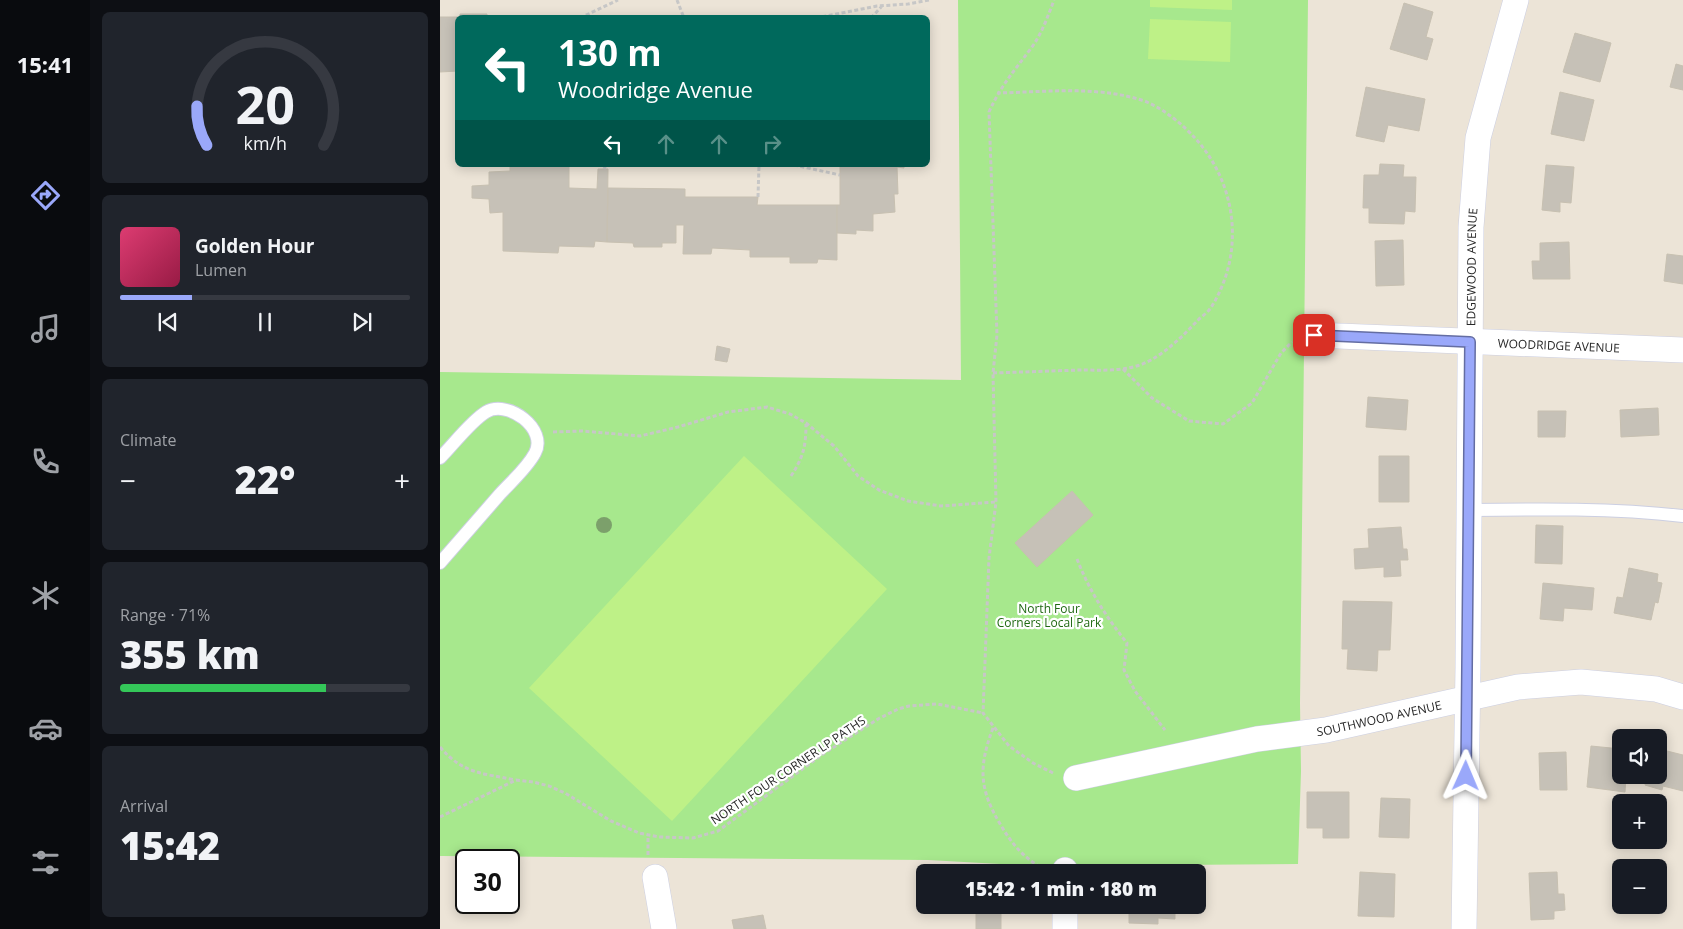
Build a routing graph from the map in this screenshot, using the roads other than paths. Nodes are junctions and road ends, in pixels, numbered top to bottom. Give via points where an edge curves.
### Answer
1 (1516, 0) edge
2 (1314, 335) road end
3 (1470, 342) junction
4 (1683, 350) edge
5 (440, 458) edge
6 (1469, 510) junction
7 (1683, 516) edge
8 (440, 564) edge
9 (1683, 697) edge
10 (1468, 699) junction
11 (1076, 778) road end
12 (655, 877) dead end
13 (1065, 914) edge
14 (664, 929) edge
15 (1065, 929) edge
16 (1464, 929) edge

1 - 3 street, EDGEWOOD AVENUE via 1478,138 1471,227
2 - 3 street, WOODRIDGE AVENUE
3 - 4 street, WOODRIDGE AVENUE
3 - 6 street, EDGEWOOD AVENUE
5 - 8 lane via 487,411 508,409 530,424 539,444 535,454
6 - 7 lane via 1648,512
6 - 10 street, EDGEWOOD AVENUE
9 - 10 street, SOUTHWOOD AVENUE via 1656,689 1581,682 1518,687
10 - 11 street, SOUTHWOOD AVENUE
10 - 16 street, EDGEWOOD AVENUE
12 - 14 street
13 - 15 street

